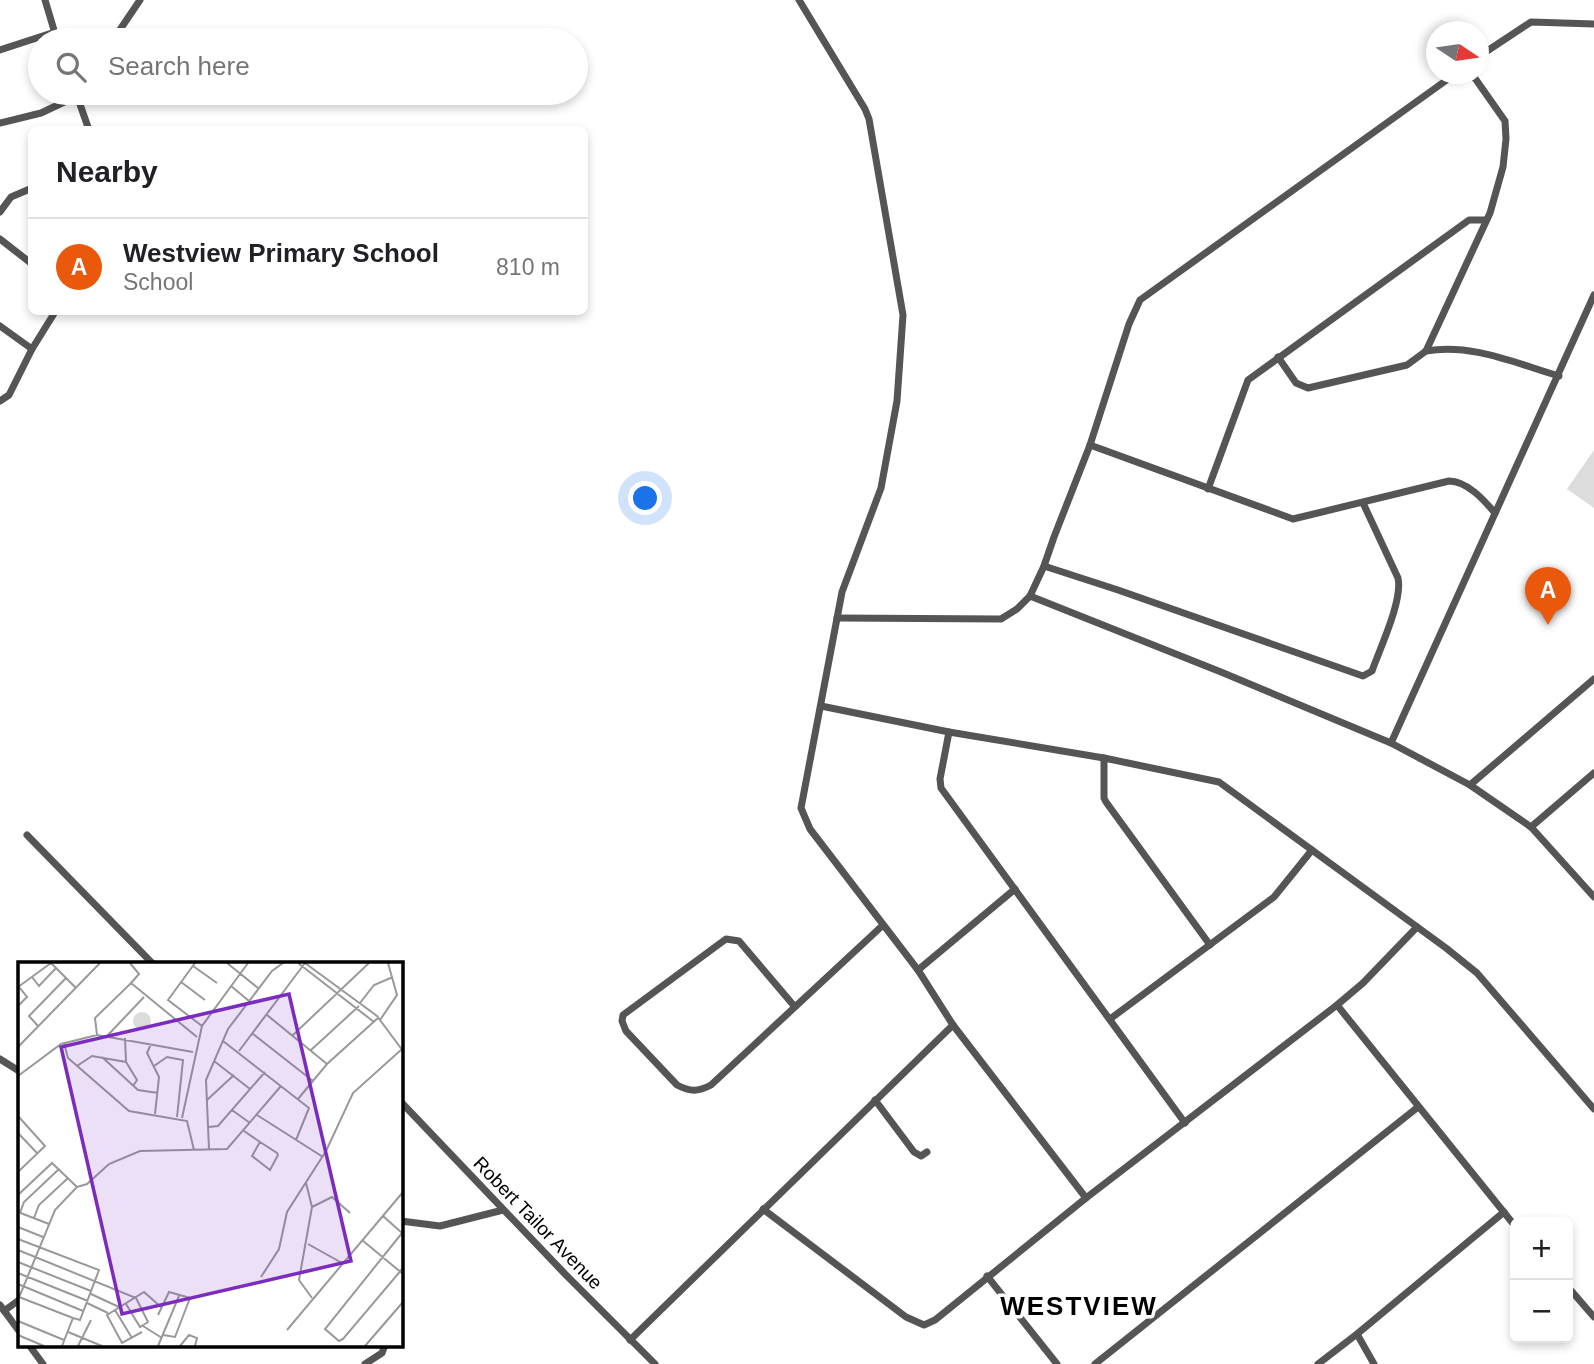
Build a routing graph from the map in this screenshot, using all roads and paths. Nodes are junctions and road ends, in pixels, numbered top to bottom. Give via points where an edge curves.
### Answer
1 (45, 0) edge
2 (140, 0) edge
3 (799, 0) edge
4 (1594, 24) edge
5 (54, 28) edge
6 (121, 28) edge
7 (28, 43) edge
8 (0, 50) edge
9 (1489, 50) edge
10 (1441, 84) edge
11 (1480, 84) edge
12 (56, 105) edge
13 (81, 105) edge
14 (0, 124) edge
15 (88, 126) edge
16 (28, 190) edge
17 (0, 212) edge
18 (1486, 220) junction
19 (0, 239) edge
20 (28, 261) edge
21 (1594, 295) edge
22 (53, 315) edge
23 (0, 326) edge
24 (32, 349) junction
25 (1426, 351) junction
26 (1278, 357) junction
27 (1559, 376) junction
28 (0, 401) edge
29 (1090, 445) junction
30 (1208, 489) junction
31 (1363, 503) junction
32 (1495, 513) junction
33 (1044, 566) junction
34 (1030, 596) junction
35 (837, 618) junction
36 (1594, 678) edge
37 (821, 706) junction
38 (949, 732) junction
39 (1391, 743) junction
40 (1104, 758) junction
41 (1594, 774) edge
42 (1471, 785) junction
43 (1531, 827) junction
44 (27, 835) dead end
45 (1312, 850) junction
46 (1015, 890) junction
47 (1594, 897) edge
48 (882, 926) junction
49 (1417, 927) junction
50 (1210, 945) junction
51 (151, 962) edge
52 (918, 970) junction
53 (1337, 1005) junction
54 (795, 1007) junction
55 (1110, 1019) junction
56 (953, 1024) junction
57 (0, 1059) edge
58 (18, 1070) edge
59 (876, 1100) junction
60 (402, 1103) edge
61 (1418, 1107) junction
62 (1594, 1109) edge
63 (1185, 1123) junction
64 (927, 1152) dead end
65 (1086, 1198) junction
66 (762, 1209) junction
67 (503, 1210) junction
68 (1504, 1212) junction
69 (1510, 1220) edge
70 (402, 1221) edge
71 (988, 1276) junction
72 (1573, 1293) edge
73 (18, 1300) edge
74 (2, 1308) edge
75 (1594, 1317) edge
76 (18, 1330) edge
77 (1357, 1334) junction
78 (630, 1340) junction
79 (30, 1346) edge
80 (386, 1346) edge
81 (43, 1364) edge
82 (365, 1364) edge
83 (654, 1364) edge
84 (1058, 1364) edge
85 (1095, 1364) edge
86 (1318, 1364) edge
87 (1374, 1364) edge

1 - 5 street
2 - 6 street
3 - 35 street via 869,119 903,315 897,401 881,488 851,563
4 - 9 street via 1531,22
7 - 8 street
10 - 29 street via 1140,300
11 - 18 street via 1500,111 1506,130 1503,167
12 - 14 street
13 - 15 street
16 - 17 street via 10,197
18 - 25 street
18 - 26 street via 1469,220
19 - 20 street
21 - 27 street
22 - 24 street
23 - 24 street
24 - 28 street via 9,395
25 - 26 street via 1407,365 1308,388 1296,383
25 - 27 street via 1471,350
26 - 30 street via 1246,385
27 - 32 street
29 - 30 street
29 - 33 street
30 - 31 street via 1293,519
31 - 32 street via 1456,481
31 - 33 street via 1400,587 1372,671 1363,676
32 - 39 street
33 - 34 street
34 - 35 street via 1001,619
34 - 39 street
35 - 37 street
36 - 42 street
37 - 38 street
37 - 48 street via 801,808 810,829
38 - 40 street
38 - 46 street via 941,788
39 - 42 street
40 - 45 street via 1219,782
40 - 50 street via 1106,802
41 - 43 street
42 - 43 street
43 - 47 street
44 - 51 street
45 - 49 street
45 - 50 street via 1280,891
46 - 52 street
46 - 55 street
48 - 52 street
48 - 54 street
49 - 53 street
49 - 62 street via 1477,973
50 - 55 street
52 - 56 street
53 - 61 street
53 - 63 street
54 - 54 street via 699,1091 677,1085 622,1021 623,1015 726,939 739,941
55 - 63 street
56 - 59 street
56 - 65 street
57 - 58 street
59 - 64 street via 914,1153 921,1156
59 - 66 street
60 - 67 street, Robert Tailor Avenue
61 - 68 street
61 - 85 street
63 - 65 street
65 - 71 street
66 - 71 street via 924,1325
66 - 78 street
67 - 70 street via 440,1226
67 - 78 street, Robert Tailor Avenue
68 - 69 street
68 - 77 street
71 - 84 street
72 - 75 street
73 - 74 street
74 - 76 street
77 - 86 street
77 - 87 street
78 - 83 street, Robert Tailor Avenue
79 - 81 street
80 - 82 street

